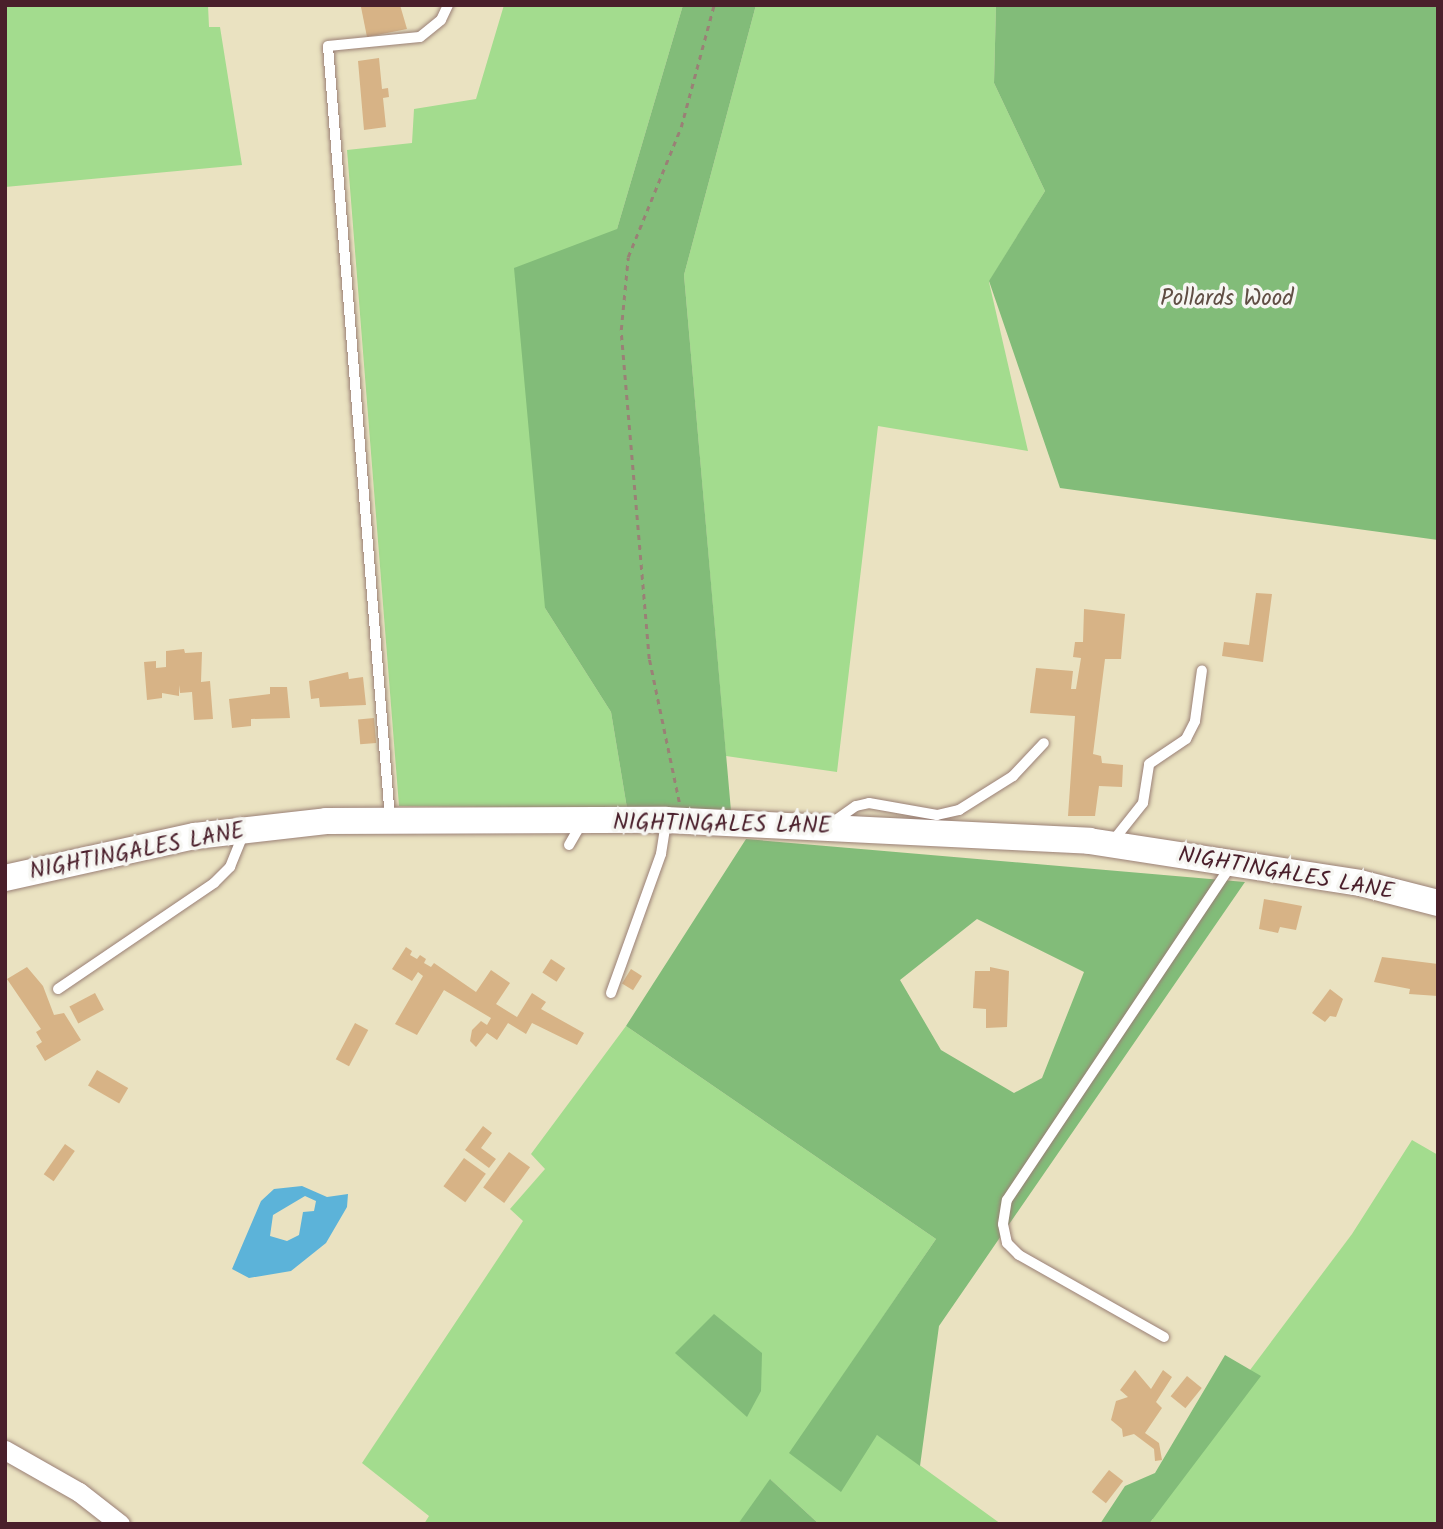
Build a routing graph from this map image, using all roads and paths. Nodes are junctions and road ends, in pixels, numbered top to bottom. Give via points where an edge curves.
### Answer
1 (448, 5) edge
2 (714, 5) edge
3 (1202, 670) dead end
4 (1044, 743) dead end
5 (673, 815) junction
6 (390, 819) junction
7 (827, 826) junction
8 (245, 831) junction
9 (1109, 845) junction
10 (1232, 863) junction
11 (5, 878) edge
12 (1438, 904) edge
13 (58, 989) dead end
14 (611, 993) dead end
15 (1164, 1337) dead end
16 (5, 1450) edge
17 (120, 1524) edge

1 - 6 lane via 441,20 420,37 328,46
2 - 5 path via 681,127 628,257 621,330 649,659
3 - 9 lane via 1195,721 1186,739 1149,764 1143,803
4 - 7 lane via 1013,776 959,810 937,815 869,803 856,806
5 - 6 main road, NIGHTINGALES LANE via 575,834
5 - 7 main road, NIGHTINGALES LANE
5 - 14 lane
6 - 8 main road, NIGHTINGALES LANE
7 - 9 main road, NIGHTINGALES LANE
8 - 11 main road, NIGHTINGALES LANE via 195,836
8 - 13 lane via 230,867 214,883
9 - 10 main road, NIGHTINGALES LANE
10 - 12 main road, NIGHTINGALES LANE via 1360,883
10 - 15 lane via 1007,1200 1003,1224 1007,1243 1019,1255
16 - 17 street via 79,1492

